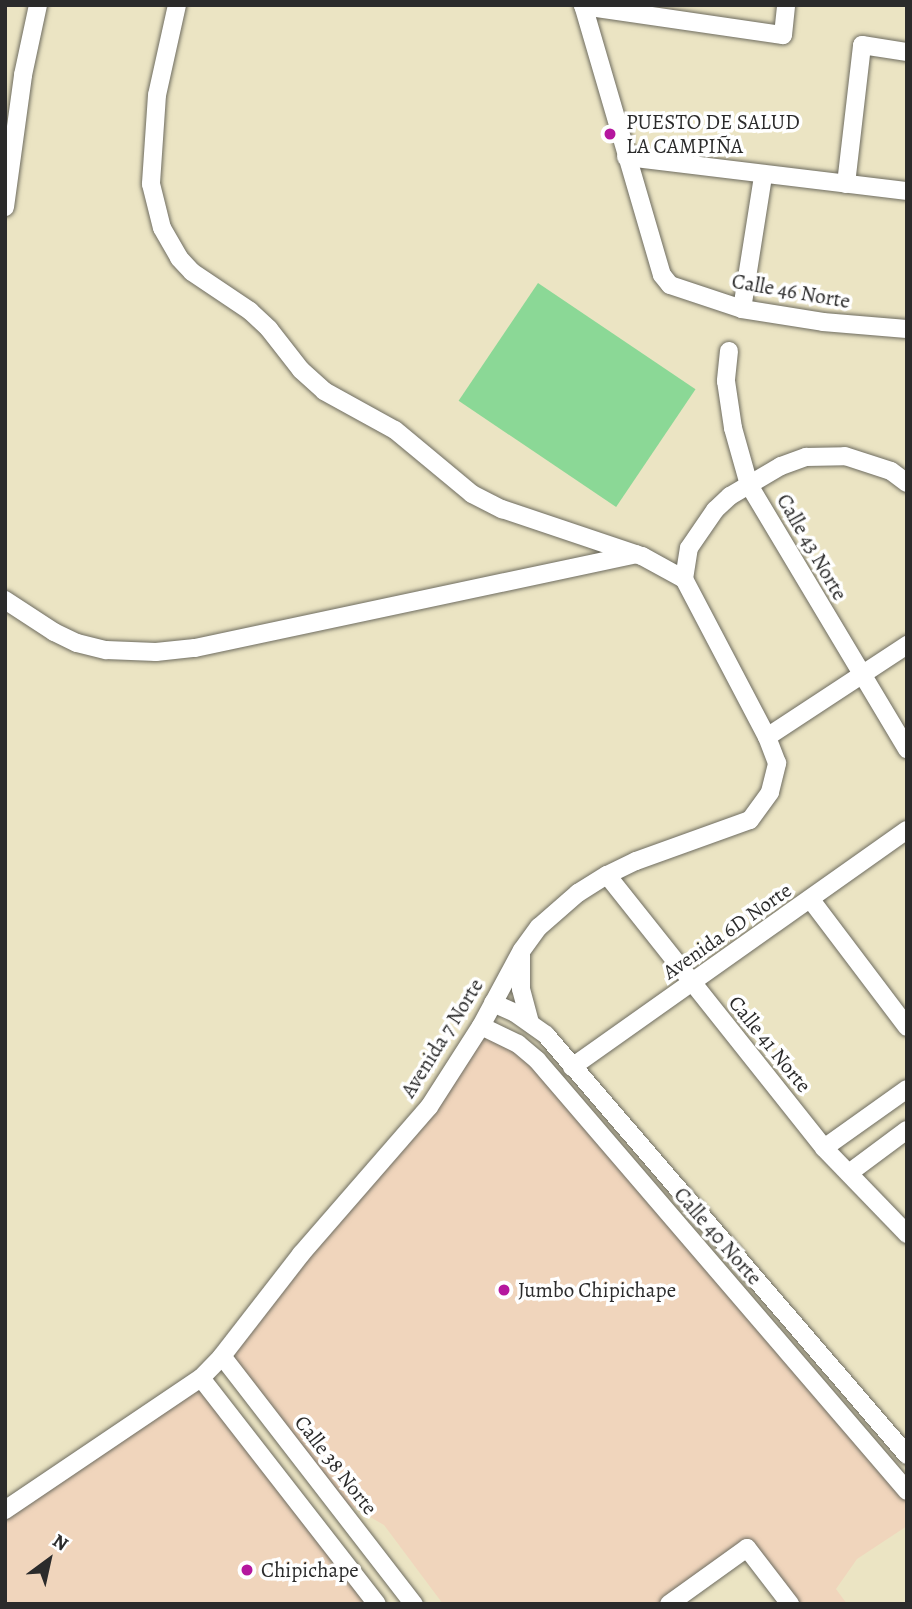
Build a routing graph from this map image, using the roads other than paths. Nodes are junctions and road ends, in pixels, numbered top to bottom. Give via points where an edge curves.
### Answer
1 (38, 5) edge
2 (177, 5) edge
3 (786, 5) edge
4 (583, 6) edge
5 (907, 52) edge
6 (626, 157) junction
7 (764, 176) junction
8 (846, 184) junction
9 (907, 191) edge
10 (5, 206) edge
11 (742, 309) junction
12 (907, 329) edge
13 (729, 351) dead end
14 (907, 483) edge
15 (749, 485) junction
16 (636, 554) junction
17 (684, 579) junction
18 (5, 600) edge
19 (907, 645) edge
20 (860, 676) junction
21 (767, 737) junction
22 (907, 749) edge
23 (907, 830) edge
24 (607, 875) junction
25 (811, 900) junction
26 (522, 950) junction
27 (692, 984) junction
28 (493, 1003) junction
29 (530, 1023) junction
30 (481, 1026) junction
31 (907, 1027) edge
32 (572, 1067) junction
33 (907, 1089) edge
34 (907, 1130) edge
35 (824, 1148) junction
36 (849, 1173) junction
37 (907, 1234) edge
38 (222, 1356) junction
39 (201, 1378) junction
40 (907, 1455) edge
41 (907, 1491) edge
42 (5, 1510) edge
43 (377, 1604) edge
44 (414, 1604) edge
45 (669, 1604) edge
46 (790, 1604) edge

1 - 10 street
2 - 16 street via 157,95 151,184 162,228 179,258 250,311 324,391 395,430 472,494 502,509
3 - 4 street via 783,35
4 - 6 street
5 - 8 street via 862,46
6 - 7 street
6 - 11 street, Calle 46 Norte via 662,275 670,285
7 - 8 street
7 - 11 street
8 - 9 street
11 - 12 street, Calle 46 Norte
13 - 15 street, Calle 43 Norte via 726,381 733,428
14 - 15 street via 891,471 845,456 806,457
15 - 17 street via 715,510 689,548
15 - 20 street, Calle 43 Norte
16 - 17 street
16 - 18 street via 195,648 156,652 106,650 77,643
17 - 21 street, Avenida 7 Norte
19 - 20 street
20 - 21 street
20 - 22 street, Calle 43 Norte
21 - 24 street, Avenida 7 Norte via 777,763 770,792 750,820
23 - 25 street, Avenida 6D Norte
24 - 26 street, Avenida 7 Norte via 556,911
24 - 27 street, Calle 41 Norte
25 - 27 street, Avenida 6D Norte
25 - 31 street
26 - 28 street, Avenida 7 Norte
26 - 29 street via 521,989
27 - 32 street, Avenida 6D Norte
27 - 35 street, Calle 41 Norte
28 - 29 street, Calle 40 Norte
28 - 30 street, Avenida 7 Norte
29 - 32 street, Calle 40 Norte
30 - 38 street, Avenida 7 Norte via 429,1107 301,1254
30 - 41 street, Calle 40 Norte via 518,1044 537,1060
32 - 40 street, Calle 40 Norte
33 - 35 street
34 - 36 street
35 - 36 street, Calle 41 Norte
36 - 37 street, Calle 41 Norte
38 - 39 street, Avenida 7 Norte
38 - 44 street, Calle 38 Norte
39 - 42 street, Avenida 7 Norte
39 - 43 street
45 - 46 street via 747,1548

